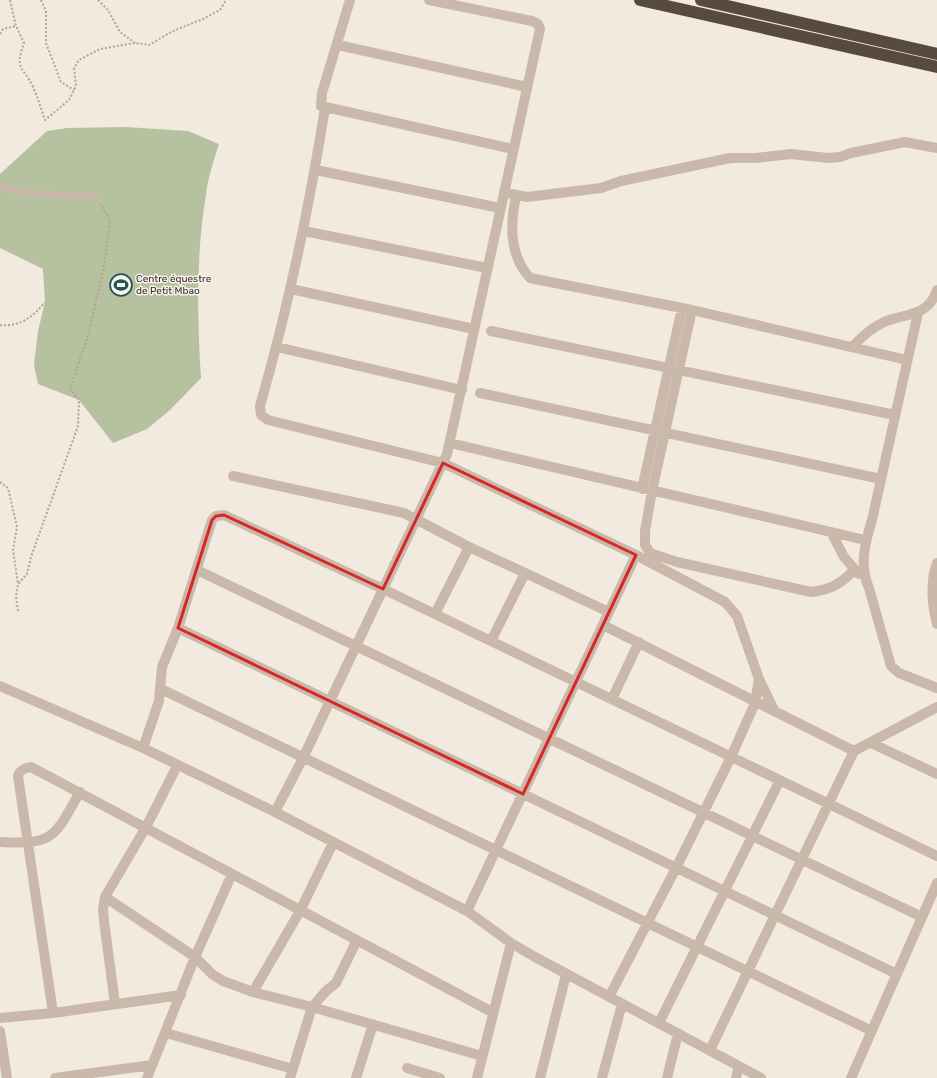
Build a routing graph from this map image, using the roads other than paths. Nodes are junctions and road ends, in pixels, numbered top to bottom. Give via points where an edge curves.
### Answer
1 (350, 0) edge
2 (429, 0) edge
3 (640, 0) edge
4 (701, 0) edge
5 (338, 45) junction
6 (937, 54) edge
7 (937, 67) edge
8 (527, 87) junction
9 (325, 108) junction
10 (937, 148) edge
11 (513, 149) junction
12 (316, 170) junction
13 (0, 186) edge
14 (504, 192) junction
15 (97, 196) road end
16 (516, 196) junction
17 (500, 208) junction
18 (304, 230) junction
19 (487, 268) junction
20 (291, 288) junction
21 (937, 290) edge
22 (687, 309) junction
23 (918, 313) junction
24 (474, 329) junction
25 (491, 331) dead end
26 (277, 347) junction
27 (852, 347) junction
28 (907, 360) junction
29 (674, 369) junction
30 (462, 390) junction
31 (480, 393) dead end
32 (895, 415) junction
33 (660, 432) junction
34 (450, 443) junction
35 (443, 463) junction
36 (233, 476) dead end
37 (881, 479) junction
38 (647, 490) junction
39 (416, 519) junction
40 (831, 532) junction
41 (865, 540) junction
42 (469, 547) junction
43 (636, 555) junction
44 (937, 563) edge
45 (197, 570) junction
46 (854, 570) junction
47 (525, 573) junction
48 (865, 579) junction
49 (383, 589) junction
50 (935, 611) edge
51 (609, 612) junction
52 (435, 614) junction
53 (937, 624) edge
54 (603, 626) junction
55 (178, 628) junction
56 (490, 641) junction
57 (638, 642) junction
58 (356, 646) junction
59 (759, 679) junction
60 (576, 682) junction
61 (0, 686) edge
62 (937, 688) edge
63 (161, 689) junction
64 (612, 699) junction
65 (330, 701) junction
66 (755, 703) junction
67 (937, 707) edge
68 (775, 712) junction
69 (549, 738) junction
70 (871, 743) junction
71 (143, 748) junction
72 (854, 751) junction
73 (731, 757) junction
74 (303, 758) junction
75 (177, 766) junction
76 (937, 774) edge
77 (780, 780) junction
78 (80, 792) junction
79 (523, 794) junction
80 (828, 803) junction
81 (275, 812) junction
82 (703, 812) junction
83 (146, 827) junction
84 (752, 835) junction
85 (0, 842) edge
86 (27, 843) junction
87 (333, 843) junction
88 (496, 850) junction
89 (937, 856) edge
90 (802, 859) junction
91 (676, 868) junction
92 (232, 874) junction
93 (937, 883) edge
94 (725, 891) junction
95 (105, 897) junction
96 (300, 911) junction
97 (467, 911) junction
98 (775, 915) junction
99 (922, 917) junction
100 (648, 924) junction
101 (357, 940) junction
102 (511, 943) junction
103 (696, 948) junction
104 (196, 957) junction
105 (748, 972) junction
106 (897, 974) junction
107 (566, 975) junction
108 (253, 992) junction
109 (181, 995) junction
110 (609, 997) junction
111 (115, 1004) junction
112 (622, 1004) junction
113 (312, 1007) junction
114 (492, 1012) junction
115 (53, 1013) junction
116 (0, 1018) edge
117 (659, 1023) junction
118 (373, 1024) junction
119 (0, 1031) edge
120 (872, 1031) junction
121 (166, 1033) junction
122 (678, 1033) junction
123 (710, 1050) junction
124 (482, 1056) junction
125 (152, 1065) junction
126 (739, 1066) junction
127 (407, 1068) dead end
128 (291, 1073) edge
129 (7, 1078) edge
130 (55, 1078) edge
131 (147, 1078) edge
132 (356, 1078) edge
133 (439, 1078) edge
134 (477, 1078) edge
135 (540, 1078) edge
136 (602, 1078) edge
137 (667, 1078) edge
138 (736, 1078) edge
139 (762, 1078) edge
140 (851, 1078) edge

1 - 5 street
2 - 8 street via 538,24 540,29
3 - 7 highway
4 - 6 highway
5 - 8 street
5 - 9 street via 322,93 321,102
8 - 11 street
9 - 11 street
9 - 12 street
10 - 16 street via 905,142 840,157 791,154 730,158 621,181 601,188 532,197
11 - 14 street
12 - 17 street
12 - 18 street
13 - 15 lane via 18,192
14 - 16 street
14 - 17 street
16 - 22 street via 512,217 514,248 530,278
17 - 19 street
18 - 19 street
18 - 20 street
19 - 24 street
20 - 24 street
20 - 26 street
21 - 23 street via 933,300
22 - 27 street
22 - 29 street
23 - 27 street via 884,322 866,332
23 - 28 street
24 - 30 street
25 - 29 street
26 - 30 street
26 - 35 street via 260,406 261,415 268,420
27 - 28 street
28 - 32 street
29 - 32 street
29 - 33 street
30 - 34 street
31 - 33 street
32 - 37 street
33 - 37 street
33 - 38 street
34 - 35 street
34 - 38 street
35 - 39 street
35 - 43 street
36 - 39 street via 390,508
37 - 41 street
38 - 40 street
38 - 46 street via 645,545 650,553 658,557 811,592 826,590 841,583
39 - 42 street
39 - 49 street
40 - 41 street
40 - 46 street
41 - 48 street
42 - 47 street
42 - 52 street
43 - 51 street
43 - 59 street via 732,608
44 - 50 street via 934,578
45 - 49 street via 212,520 216,516 224,515
45 - 55 street
45 - 58 street
46 - 48 street
47 - 51 street
47 - 56 street
48 - 62 street via 891,666 899,673
49 - 52 street
49 - 58 street
50 - 53 street
51 - 54 street
52 - 56 street
54 - 57 street
54 - 60 street
55 - 63 street via 162,667
55 - 65 street
56 - 60 street
57 - 64 street
57 - 66 street
58 - 65 street
58 - 69 street
59 - 66 street
59 - 68 street
60 - 64 street
60 - 69 street
61 - 71 street
63 - 71 street via 155,716
63 - 74 street
64 - 73 street
65 - 74 street
65 - 79 street
66 - 68 street
66 - 73 street
67 - 70 street
68 - 72 street
69 - 79 street
69 - 82 street
70 - 72 street
70 - 76 street
71 - 75 street
72 - 80 street
73 - 77 street
73 - 82 street
74 - 81 street
74 - 88 street
75 - 81 street
75 - 83 street
77 - 80 street
77 - 84 street
78 - 83 street
78 - 86 street via 60,828 41,841
78 - 86 street via 31,767 20,771 18,776
79 - 88 street
79 - 91 street
80 - 89 street
80 - 90 street
81 - 87 street
82 - 84 street
82 - 91 street
83 - 92 street
83 - 95 street
84 - 90 street
84 - 94 street
85 - 86 street
86 - 115 street
87 - 96 street
87 - 97 street
88 - 97 street
88 - 100 street
90 - 98 street
90 - 99 street
91 - 94 street
91 - 100 street
92 - 96 street
92 - 104 street
93 - 99 street
94 - 98 street
94 - 103 street
95 - 104 street
95 - 111 street via 104,921
96 - 101 street
96 - 108 street
97 - 102 street
98 - 105 street
98 - 106 street
99 - 106 street
100 - 103 street
100 - 110 street
101 - 113 street via 336,983
101 - 114 street
102 - 107 street
102 - 114 street
103 - 105 street
103 - 117 street
104 - 108 street via 212,974 223,981
104 - 109 street
105 - 120 street
105 - 123 street
106 - 120 street
107 - 110 street
107 - 135 street
108 - 113 street
109 - 111 street
109 - 121 street
110 - 112 street
111 - 115 street
112 - 117 street
112 - 136 street
113 - 118 street
113 - 128 street
114 - 124 street
115 - 116 street
117 - 122 street
118 - 124 street
118 - 132 street
119 - 129 street
120 - 140 street
121 - 125 street
121 - 128 street
122 - 123 street
122 - 137 street
123 - 126 street
124 - 134 street
125 - 130 street
125 - 131 street
126 - 138 street
126 - 139 street
127 - 133 street

